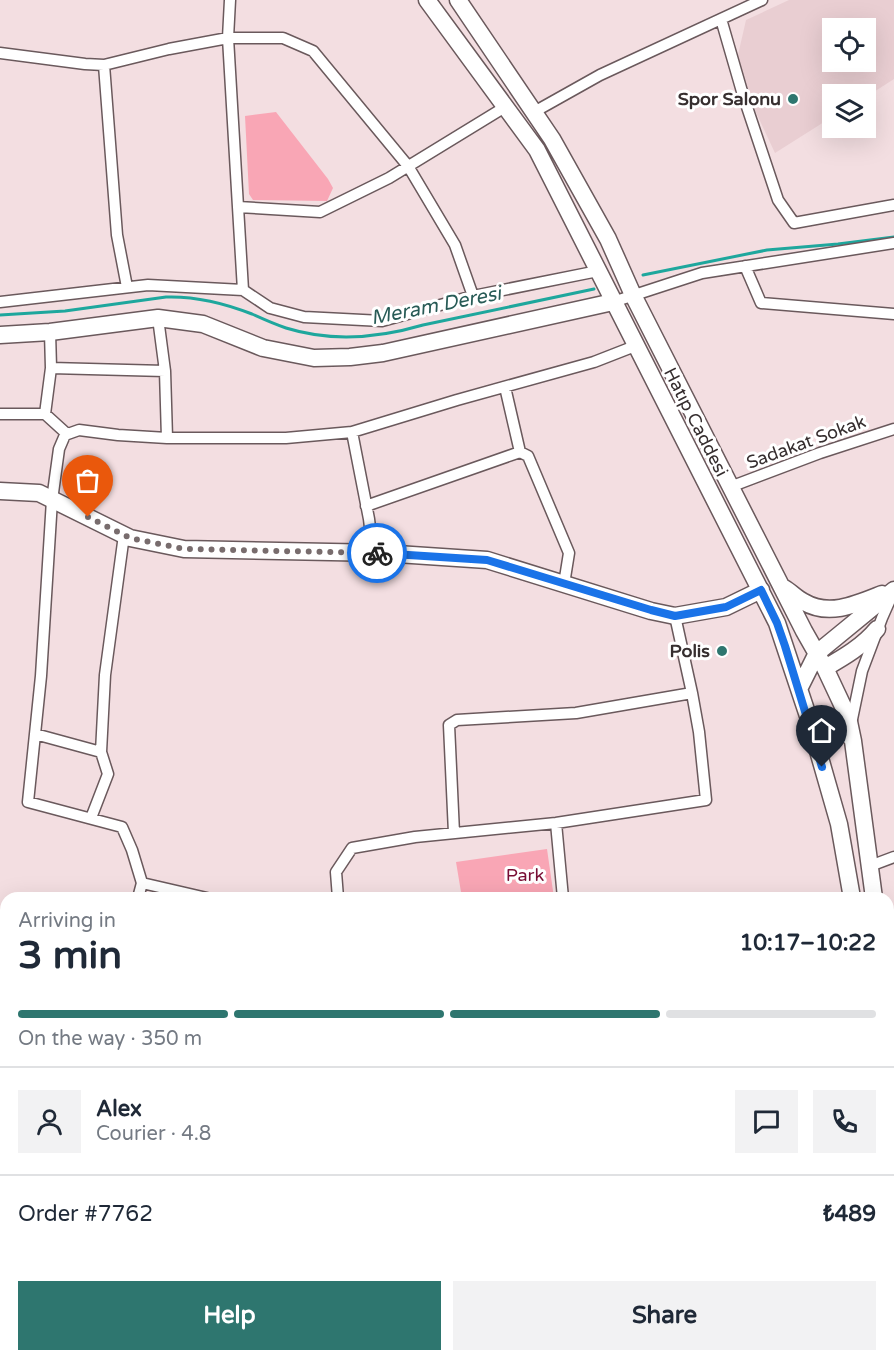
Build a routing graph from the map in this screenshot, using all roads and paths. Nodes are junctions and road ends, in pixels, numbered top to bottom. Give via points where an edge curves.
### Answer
1 (230, 0) edge
2 (427, 0) edge
3 (458, 0) edge
4 (759, 1) edge
5 (721, 19) junction
6 (228, 38) junction
7 (0, 53) edge
8 (105, 65) junction
9 (505, 107) junction
10 (534, 112) junction
11 (408, 166) junction
12 (894, 204) edge
13 (238, 207) junction
14 (894, 243) edge
15 (745, 266) junction
16 (598, 271) junction
17 (127, 287) junction
18 (243, 290) junction
19 (633, 295) junction
20 (472, 296) junction
21 (0, 302) edge
22 (613, 302) junction
23 (894, 314) edge
24 (158, 318) junction
25 (50, 332) junction
26 (0, 335) edge
27 (635, 346) junction
28 (51, 368) junction
29 (165, 371) junction
30 (505, 387) junction
31 (0, 414) edge
32 (45, 414) junction
33 (894, 429) edge
34 (352, 432) junction
35 (67, 434) junction
36 (167, 438) junction
37 (520, 453) junction
38 (730, 487) junction
39 (0, 491) edge
40 (52, 500) junction
41 (366, 506) junction
42 (124, 535) junction
43 (373, 553) junction
44 (564, 584) junction
45 (782, 586) junction
46 (761, 590) junction
47 (894, 590) edge
48 (675, 616) junction
49 (878, 629) junction
50 (817, 653) junction
51 (825, 668) junction
52 (800, 690) junction
53 (692, 693) junction
54 (35, 734) junction
55 (852, 735) junction
56 (817, 748) junction
57 (101, 752) junction
58 (92, 818) junction
59 (556, 823) junction
60 (454, 833) junction
61 (894, 857) edge
62 (870, 866) junction
63 (142, 883) junction
64 (140, 892) edge
65 (181, 892) edge
66 (338, 892) edge
67 (562, 892) edge
68 (851, 892) edge
69 (873, 892) edge

1 - 6 street
2 - 9 main road, Hatıp Caddesi
3 - 10 main road, Hatıp Caddesi
4 - 5 street
5 - 10 street via 600,75
5 - 12 street via 778,200 794,223
6 - 8 street
6 - 11 street via 283,38 313,51
6 - 13 street
7 - 8 street
8 - 17 street via 117,235
9 - 11 street
9 - 16 main road, Hatıp Caddesi via 537,150
10 - 19 main road, Hatıp Caddesi via 608,239
11 - 13 street via 320,212
11 - 20 street via 455,245
13 - 18 street
14 - 15 street
15 - 19 street via 702,273
15 - 23 street via 761,303
16 - 20 street
16 - 22 main road, Hatıp Caddesi
17 - 18 street
17 - 21 street
18 - 20 street via 270,308 304,317 382,321
19 - 22 street
19 - 38 main road, Hatıp Caddesi
22 - 24 main road via 350,357 314,357 263,348 203,324
22 - 27 main road, Hatıp Caddesi
24 - 25 main road
24 - 29 street
25 - 26 main road
25 - 28 street
27 - 30 street
27 - 46 main road, Hatıp Caddesi
28 - 29 street
28 - 32 street
29 - 36 street
30 - 34 street
30 - 37 street
31 - 32 street
32 - 35 street
33 - 38 street, Sadakat Sokak
34 - 36 street via 286,438
34 - 41 street
35 - 36 street via 79,430
35 - 40 street via 59,449
37 - 41 street
37 - 44 street via 528,456 569,553
38 - 45 main road, Hatıp Caddesi
39 - 40 main road via 39,493
40 - 42 main road
40 - 54 street
41 - 43 street
42 - 43 main road via 184,549
42 - 57 street via 105,675
43 - 44 main road via 487,560
44 - 48 main road
45 - 47 main road via 804,603 824,609 849,607
45 - 50 main road, Hatıp Caddesi
46 - 48 main road via 726,607
46 - 52 main road, Hatıp Caddesi
47 - 49 street
47 - 50 main road
48 - 53 street
49 - 51 main road via 852,652
49 - 55 street via 862,671
50 - 51 main road, Hatıp Caddesi
50 - 52 main road
51 - 55 main road, Hatıp Caddesi via 848,717
52 - 56 main road, Hatıp Caddesi
53 - 59 street via 706,800
53 - 60 street via 576,712 457,720 449,725
54 - 57 street
54 - 58 street via 28,801
55 - 56 main road via 835,720 824,723 818,732
55 - 62 main road, Hatıp Caddesi
56 - 68 main road, Hatıp Caddesi via 839,824
57 - 58 street via 108,774
58 - 63 street via 122,827
59 - 60 street
59 - 67 street
60 - 66 street via 352,848 336,872
61 - 62 street
62 - 69 main road, Hatıp Caddesi
63 - 64 street
63 - 65 street

